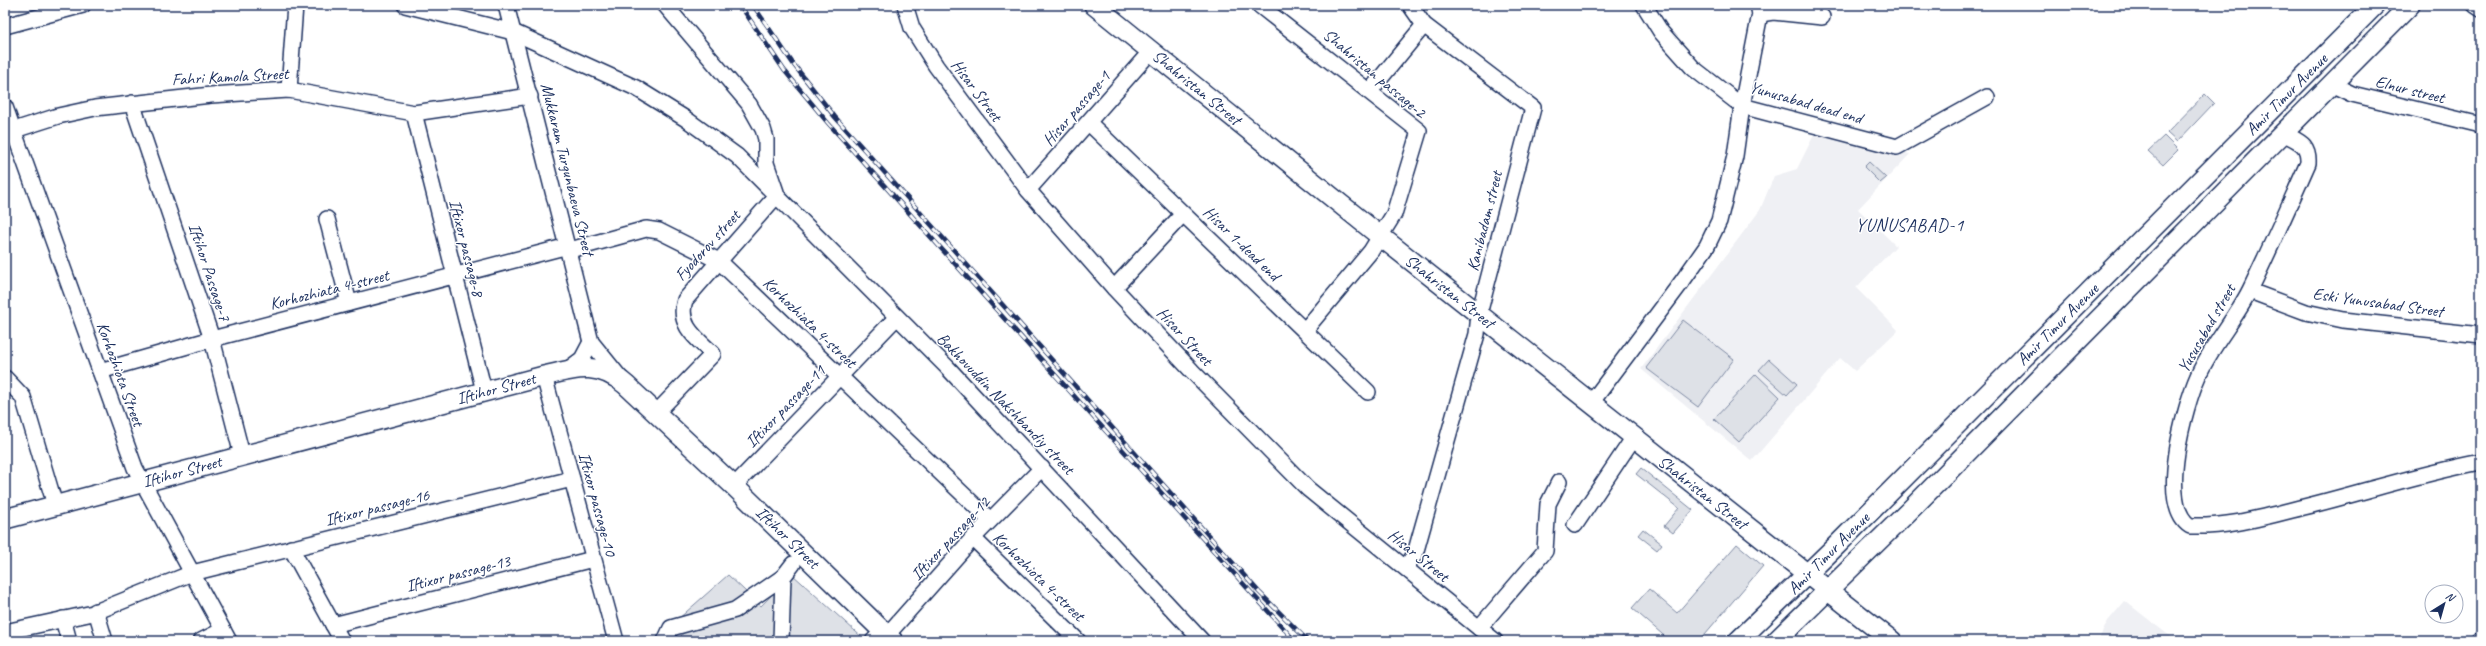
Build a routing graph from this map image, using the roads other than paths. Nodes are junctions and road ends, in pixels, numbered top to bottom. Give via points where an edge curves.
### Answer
1 (83, 5) edge
2 (295, 5) edge
3 (405, 5) edge
4 (506, 5) edge
5 (665, 5) edge
6 (905, 5) edge
7 (1095, 5) edge
8 (1259, 5) edge
9 (1410, 5) edge
10 (1644, 5) edge
11 (2375, 5) edge
12 (2410, 5) edge
13 (2475, 5) edge
14 (1759, 9) edge
15 (2481, 9) edge
16 (1822, 17) dead end
17 (1424, 25) junction
18 (5, 26) edge
19 (513, 32) junction
20 (1152, 50) junction
21 (2331, 84) junction
22 (289, 90) junction
23 (1370, 91) junction
24 (530, 96) junction
25 (1987, 97) dead end
26 (132, 103) junction
27 (1742, 106) junction
28 (5, 107) edge
29 (414, 113) junction
30 (1089, 123) junction
31 (2481, 125) edge
32 (9, 131) edge
33 (2283, 133) junction
34 (1028, 190) junction
35 (777, 195) junction
36 (1183, 214) junction
37 (327, 219) dead end
38 (1380, 236) junction
39 (569, 248) junction
40 (719, 261) junction
41 (455, 276) junction
42 (1114, 288) junction
43 (2250, 291) junction
44 (349, 303) junction
45 (1479, 314) junction
46 (896, 318) junction
47 (1305, 330) junction
48 (2481, 335) edge
49 (212, 339) junction
50 (591, 342) junction
51 (100, 371) junction
52 (566, 371) junction
53 (544, 376) junction
54 (840, 376) junction
55 (5, 378) edge
56 (626, 385) junction
57 (484, 391) junction
58 (1368, 392) dead end
59 (1591, 403) junction
60 (656, 413) junction
61 (1629, 443) junction
62 (242, 455) junction
63 (2481, 462) edge
64 (1042, 468) junction
65 (572, 479) junction
66 (143, 482) junction
67 (1559, 482) dead end
68 (734, 486) junction
69 (1890, 491) junction
70 (55, 505) junction
71 (1911, 509) junction
72 (5, 519) edge
73 (990, 520) junction
74 (1575, 525) dead end
75 (973, 538) junction
76 (291, 548) junction
77 (593, 559) junction
78 (793, 564) dead end
79 (1406, 567) junction
80 (192, 572) junction
81 (1807, 574) junction
82 (783, 577) junction
83 (1828, 591) junction
84 (96, 611) junction
85 (63, 619) junction
86 (333, 625) junction
87 (1479, 628) junction
88 (5, 632) edge
89 (226, 635) edge
90 (884, 637) edge
91 (69, 641) edge
92 (105, 641) edge
93 (201, 641) edge
94 (342, 641) edge
95 (616, 641) edge
96 (665, 641) edge
97 (781, 641) edge
98 (1078, 641) edge
99 (1202, 641) edge
100 (1495, 641) edge
101 (1738, 641) edge
102 (1776, 641) edge
103 (1892, 641) edge

1 - 18 street
2 - 22 street
3 - 19 street, Bakhovuddin Nakshbandiy street
4 - 19 street, Mukkaram Turgunbaeva Street
5 - 35 street via 750,104 766,139 766,163
6 - 34 street, Hisar Street via 912,28 922,46
7 - 20 main road, Shahristan Street
8 - 23 street, Shahristan passage-2
9 - 17 street, Kanibadam street
10 - 27 street, Yunusabad dead end via 1661,32 1693,68
11 - 69 main road, Amir Timur Avenue
12 - 21 main road, Amir Timur Avenue
13 - 15 street
14 - 16 street
14 - 27 street
17 - 23 street
17 - 45 street, Kanibadam street via 1533,108
19 - 24 street, Mukkaram Turgunbaeva Street
19 - 35 street, Bakhovuddin Nakshbandiy street via 636,88 686,118 737,156
20 - 30 street, Hisar passage-1
20 - 38 main road, Shahristan Street
21 - 31 street, Elnur street via 2352,94
21 - 33 main road, Amir Timur Avenue
22 - 26 street, Fahri Kamola Street
22 - 29 street, Fahri Kamola Street
23 - 38 street, Shahristan passage-2 via 1419,131 1394,214
24 - 29 street, Fahri Kamola Street
24 - 39 street, Mukkaram Turgunbaeva Street
25 - 27 street, Yunusabad dead end via 1897,147
26 - 32 street, Fahri Kamola Street via 58,116
26 - 49 street, Iftihor Passage-7
27 - 59 street via 1735,156 1719,221 1707,246
28 - 32 street, Korhozhiota Street
29 - 41 street, Iftixor passage-8
30 - 34 street, Hisar passage-1
30 - 36 street, Hisar 1-dead end
32 - 51 street, Korhozhiota Street
33 - 43 street, Yususabad street via 2304,145 2309,152 2308,163
33 - 71 main road, Amir Timur Avenue
34 - 42 street, Hisar Street
35 - 40 street, Fyodorov street
35 - 46 street, Bakhovuddin Nakshbandiy street
36 - 42 street
36 - 47 street, Hisar 1-dead end
37 - 44 street
38 - 45 main road, Shahristan Street
38 - 47 street via 1371,251
39 - 40 street, Korhozhiаta 4-street via 646,229 659,231
39 - 41 street, Korhozhiаta 4-street
39 - 50 street, Mukkaram Turgunbaeva Street
40 - 54 street, Korhozhiаta 4-street
40 - 60 street, Fyodorov street via 688,294 682,316 692,335 713,354
41 - 44 street, Korhozhiаta 4-street
41 - 57 street, Iftixor passage-8
42 - 79 street, Hisar Street via 1308,489
43 - 48 street, Eski Yunusabad Street via 2306,312 2343,320
43 - 63 street, Yususabad street via 2198,375 2183,417 2174,490 2185,523 2190,526 2230,525 2360,494 2448,468
44 - 49 street, Korhozhiаta 4-street
45 - 59 main road, Shahristan Street
45 - 79 street, Kanibadam street via 1477,334 1415,554
46 - 54 street, Iftixor passage-11
46 - 64 street, Bakhovuddin Nakshbandiy street
47 - 58 street, Hisar 1-dead end
49 - 51 street, Korhozhiаta 4-street
49 - 62 street, Iftihor Passage-7
50 - 52 street via 582,359
50 - 56 street, Mukkaram Turgunbaeva Street
51 - 66 street, Korhozhiota Street via 135,468
52 - 53 main road, Iftihor Street
52 - 56 main road, Iftihor Street via 598,369 608,372
53 - 57 main road, Iftihor Street
53 - 65 street, Iftixor passage-10
54 - 68 street, Iftixor passage-11
54 - 73 street, Korhozhiаta 4-street
55 - 70 street via 22,397
56 - 60 main road, Iftihor Street
57 - 62 main road, Iftihor Street
59 - 61 main road, Shahristan Street
60 - 68 main road, Iftihor Street
61 - 74 street
61 - 81 main road, Shahristan Street
62 - 66 main road, Iftihor Street
64 - 73 street, Iftixor passage-12
64 - 99 street, Bakhovuddin Nakshbandiy street
65 - 76 street, Iftixor passage-16
65 - 77 street, Iftixor passage-10
66 - 70 main road, Iftihor Street
66 - 80 street, Korhozhiota Street
67 - 87 street via 1548,504 1545,551
68 - 90 main road, Iftihor Street
69 - 71 main road
69 - 81 main road, Amir Timur Avenue
70 - 72 main road, Iftihor Street
71 - 83 main road, Amir Timur Avenue
73 - 75 street, Iftixor passage-12
75 - 90 street, Iftixor passage-12
75 - 98 street, Korhozhiota 4-street
76 - 80 street, Iftixor passage-16
76 - 86 street
77 - 86 street, Iftixor passage-13
77 - 95 street, Iftixor passage-10
78 - 82 street
79 - 87 street, Hisar Street
80 - 84 street
80 - 89 street, Korhozhiota Street
81 - 83 main road, Shahristan Street
81 - 101 main road, Amir Timur Avenue
82 - 96 street via 735,610 671,628
82 - 97 street
83 - 102 main road, Amir Timur Avenue
83 - 103 main road, Shahristan Street
84 - 85 street
84 - 92 street
85 - 88 street
85 - 91 street
86 - 94 street
87 - 100 street, Hisar Street
89 - 93 street

